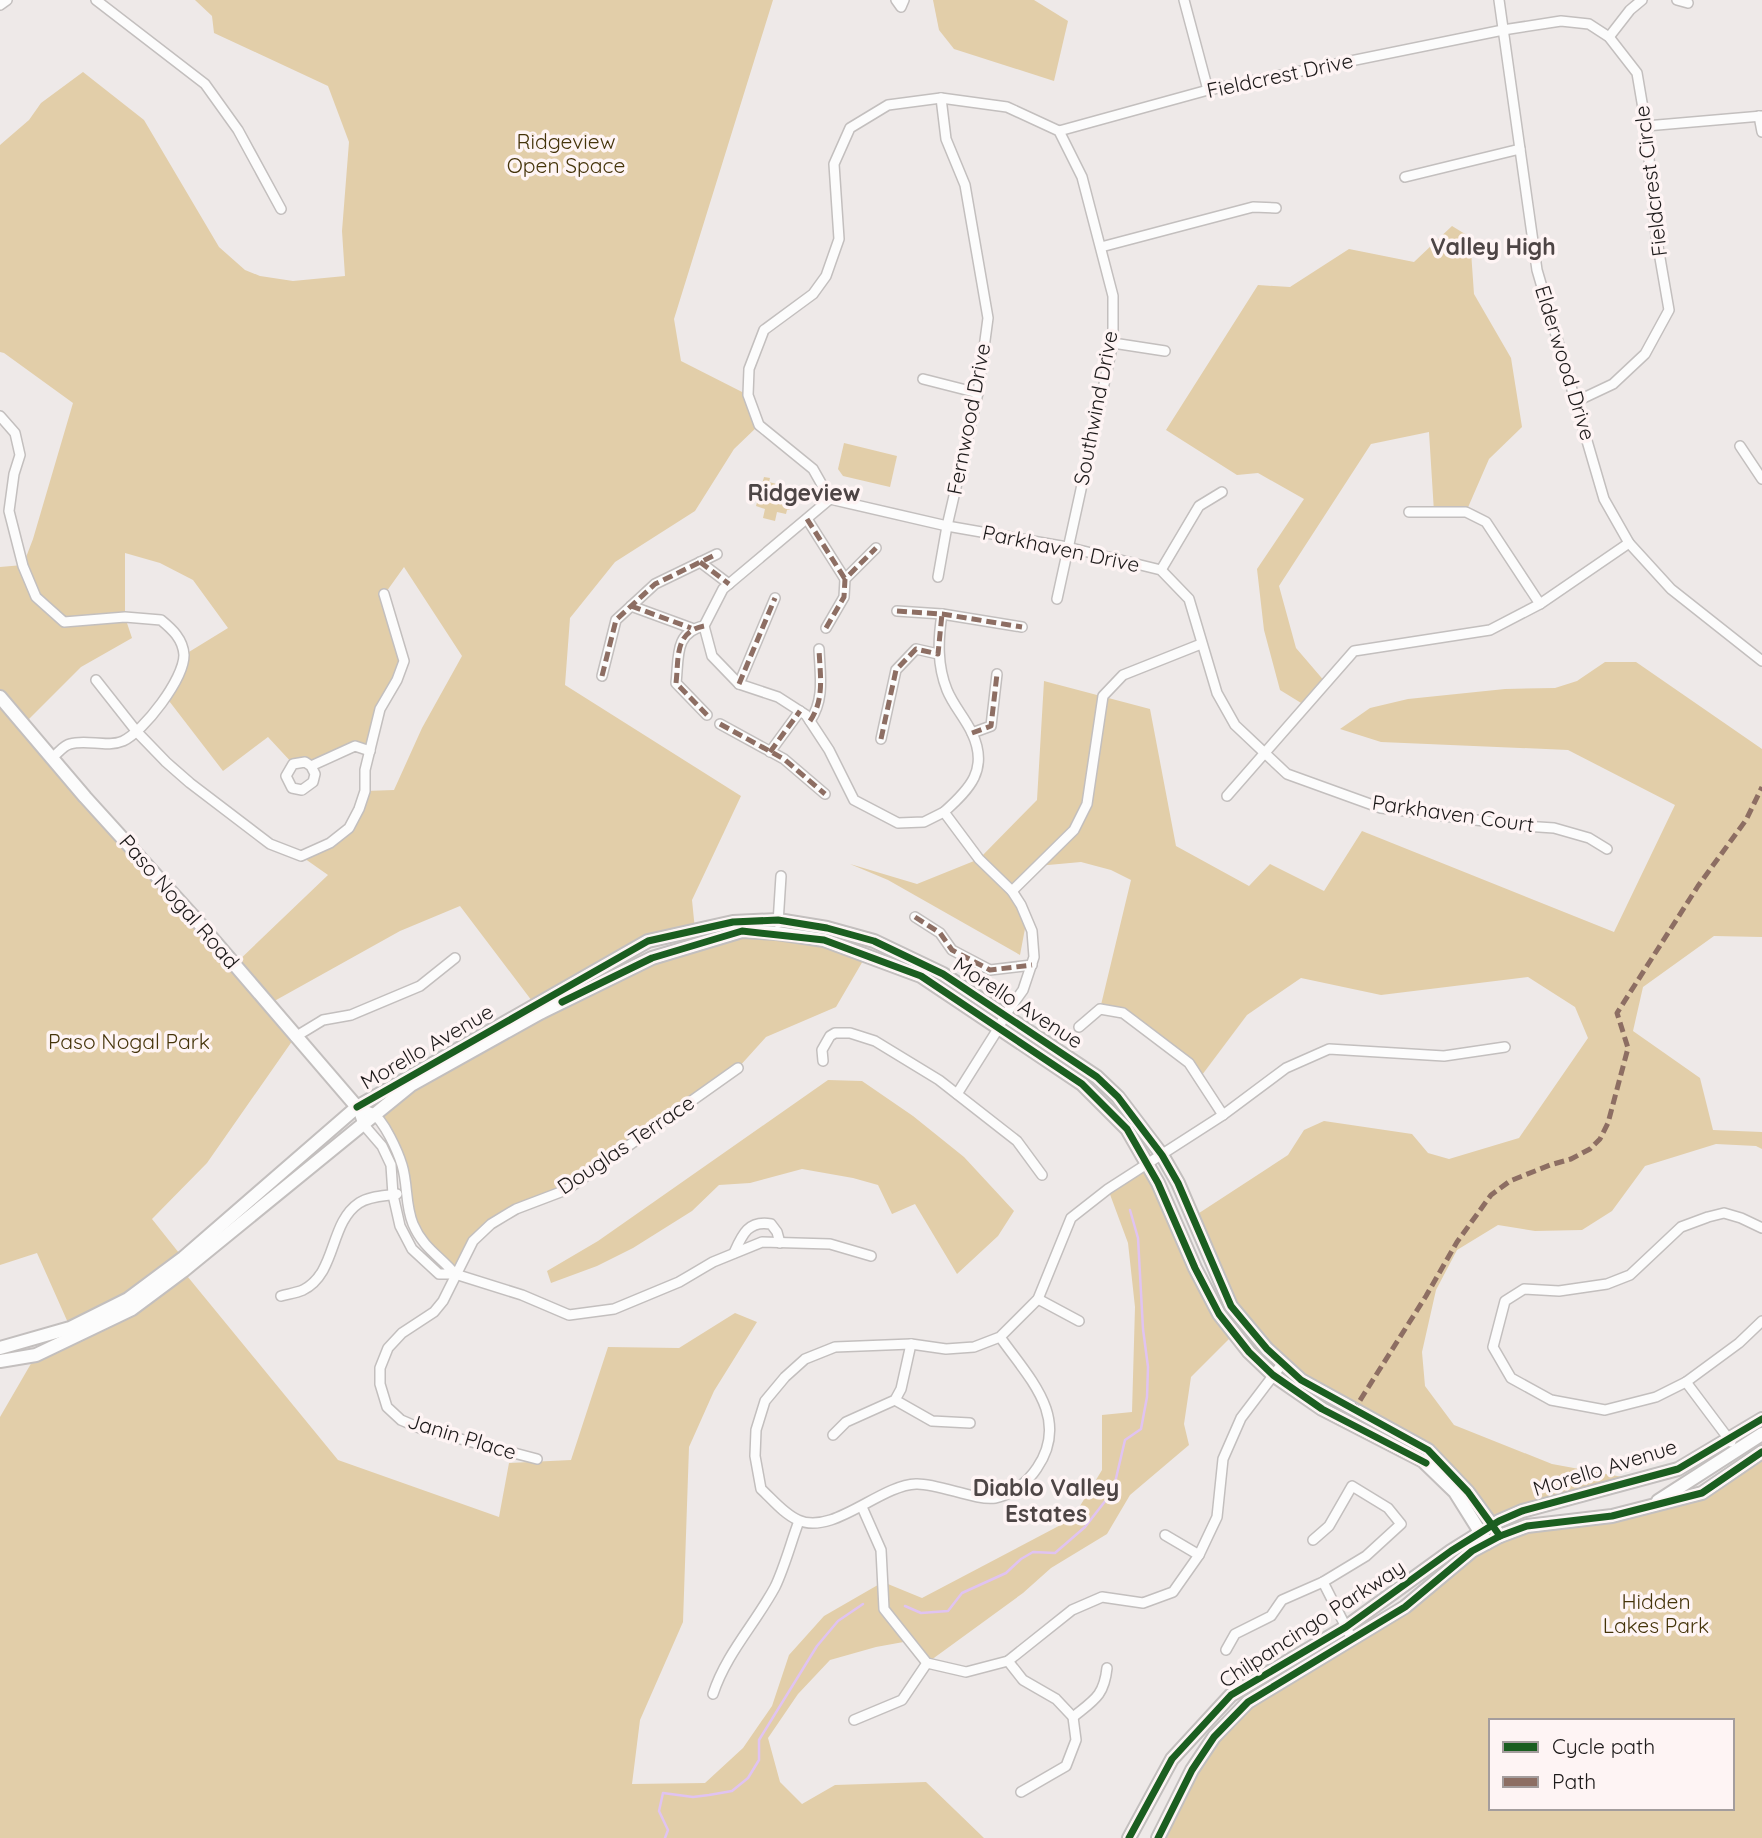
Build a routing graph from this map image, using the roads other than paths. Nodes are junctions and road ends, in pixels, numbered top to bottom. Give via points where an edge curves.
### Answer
1 (7, 0) edge
2 (96, 0) edge
3 (896, 0) edge
4 (904, 0) edge
5 (1184, 0) edge
6 (1499, 0) edge
7 (1642, 0) edge
8 (1677, 0) edge
9 (1688, 3) dead end
10 (0, 5) edge
11 (1503, 30) junction
12 (1609, 37) junction
13 (1208, 90) junction
14 (941, 98) junction
15 (1760, 116) edge
16 (1646, 126) junction
17 (1059, 131) junction
18 (1762, 132) edge
19 (1520, 149) junction
20 (1405, 177) dead end
21 (1276, 208) dead end
22 (281, 209) dead end
23 (1101, 247) junction
24 (1113, 343) junction
25 (1165, 351) dead end
26 (923, 379) dead end
27 (978, 393) junction
28 (1577, 401) junction
29 (0, 416) edge
30 (1740, 446) dead end
31 (1762, 479) edge
32 (1222, 492) dead end
33 (830, 499) junction
34 (1409, 512) dead end
35 (807, 519) junction
36 (947, 526) junction
37 (1629, 543) junction
38 (1067, 547) junction
39 (876, 548) dead end
40 (717, 554) dead end
41 (700, 562) junction
42 (1161, 570) junction
43 (939, 577) dead end
44 (845, 579) junction
45 (729, 584) junction
46 (383, 594) dead end
47 (775, 597) dead end
48 (1057, 599) dead end
49 (1540, 604) junction
50 (631, 606) junction
51 (897, 611) dead end
52 (942, 614) junction
53 (704, 625) junction
54 (1021, 627) dead end
55 (691, 628) junction
56 (826, 628) dead end
57 (1201, 644) junction
58 (819, 649) dead end
59 (938, 654) junction
60 (1762, 661) edge
61 (997, 674) dead end
62 (602, 676) dead end
63 (96, 680) dead end
64 (739, 684) junction
65 (0, 697) edge
66 (800, 711) junction
67 (707, 715) dead end
68 (810, 721) junction
69 (720, 724) dead end
70 (137, 732) junction
71 (972, 733) junction
72 (881, 739) dead end
73 (370, 751) junction
74 (770, 752) junction
75 (1265, 755) junction
76 (53, 757) junction
77 (311, 766) dead end
78 (825, 794) dead end
79 (1227, 796) dead end
80 (944, 812) junction
81 (1607, 849) dead end
82 (781, 876) dead end
83 (1012, 891) junction
84 (915, 917) dead end
85 (778, 927) junction
86 (455, 958) dead end
87 (1032, 965) junction
88 (1004, 1015) junction
89 (1079, 1027) dead end
90 (998, 1029) junction
91 (295, 1037) junction
92 (1505, 1047) dead end
93 (822, 1061) dead end
94 (738, 1068) dead end
95 (957, 1094) junction
96 (357, 1107) junction
97 (374, 1114) junction
98 (1223, 1115) junction
99 (363, 1124) junction
100 (1162, 1155) junction
101 (1148, 1164) junction
102 (1042, 1175) dead end
103 (405, 1193) junction
104 (393, 1195) junction
105 (1762, 1228) edge
106 (780, 1243) junction
107 (734, 1253) junction
108 (870, 1256) dead end
109 (455, 1275) junction
110 (281, 1296) dead end
111 (1038, 1298) junction
112 (1079, 1321) dead end
113 (1762, 1321) edge
114 (1000, 1337) junction
115 (911, 1344) junction
116 (0, 1348) edge
117 (0, 1361) edge
118 (1278, 1370) junction
119 (1686, 1382) junction
120 (895, 1400) junction
121 (1762, 1419) edge
122 (970, 1423) dead end
123 (1762, 1434) edge
124 (833, 1435) dead end
125 (1732, 1444) junction
126 (1762, 1452) edge
127 (537, 1459) dead end
128 (862, 1507) junction
129 (1642, 1509) junction
130 (799, 1521) junction
131 (1490, 1534) junction
132 (1166, 1535) dead end
133 (1313, 1539) dead end
134 (1451, 1551) joint
135 (1199, 1555) junction
136 (1323, 1582) junction
137 (1346, 1626) junction
138 (1352, 1639) junction
139 (1226, 1650) dead end
140 (1008, 1661) junction
141 (927, 1663) junction
142 (1107, 1668) dead end
143 (713, 1695) dead end
144 (1073, 1717) junction
145 (854, 1720) dead end
146 (1021, 1792) dead end
147 (1129, 1838) edge
148 (1158, 1838) edge

1 - 10 street
2 - 22 street via 205,84
3 - 4 street via 901,7
5 - 13 street
6 - 11 street, Elderwood Drive
7 - 12 street
8 - 9 street
11 - 12 street, Fieldcrest Circle via 1562,21 1589,24
11 - 13 street, Fieldcrest Drive
11 - 19 street, Elderwood Drive
12 - 16 street, Fieldcrest Circle via 1637,73
13 - 17 street, Fieldcrest Drive
14 - 17 street via 1007,107
14 - 27 street, Fernwood Drive via 946,139 965,185 988,318
14 - 33 street via 888,105 850,128 834,164 839,239 826,276 813,295 764,330 749,369 748,395 759,425 813,469
15 - 16 street
15 - 18 street
16 - 28 street, Fieldcrest Circle via 1669,310 1645,354 1613,384
17 - 23 street, Southwind Drive via 1082,177
19 - 20 street
19 - 28 street, Elderwood Drive via 1537,270
21 - 23 street via 1253,207
23 - 24 street, Southwind Drive via 1114,296
24 - 25 street
24 - 38 street, Southwind Drive
26 - 27 street
27 - 36 street, Fernwood Drive
28 - 37 street, Elderwood Drive via 1604,499
29 - 70 street via 18,444 9,511 36,597 64,622 125,617 162,620 178,636 184,655 180,669 166,697
30 - 31 street
32 - 42 street via 1199,506
33 - 35 street
33 - 36 street, Parkhaven Drive
34 - 49 street via 1466,512 1486,522
35 - 44 street
35 - 45 street
36 - 38 street, Parkhaven Drive
36 - 43 street, Fernwood Drive
37 - 49 street
37 - 60 street, Elderwood Drive via 1671,589
38 - 42 street, Parkhaven Drive
38 - 48 street, Southwind Drive
39 - 44 street
40 - 41 street
41 - 45 street
41 - 50 street via 655,584
42 - 57 street, Parkhaven Drive via 1189,599
44 - 56 street via 844,597
45 - 53 street
46 - 73 street via 404,661 380,709
47 - 64 street
49 - 75 street via 1490,630 1354,651
50 - 55 street
50 - 62 street via 616,620
51 - 52 street
52 - 54 street
52 - 59 street
53 - 55 street
53 - 64 street via 712,656
55 - 67 street via 681,639 676,683
57 - 75 street, Parkhaven Drive via 1217,693 1234,725
57 - 83 street via 1123,675 1103,696 1087,803 1073,830
58 - 68 street via 821,689 818,709
59 - 71 street via 947,691
59 - 72 street via 916,649 896,670
61 - 71 street via 991,726
63 - 70 street
64 - 66 street via 778,697
65 - 76 street, Paso Nogal Road
66 - 68 street
66 - 74 street
68 - 80 street via 854,800 898,823 924,822
69 - 74 street
70 - 73 street via 190,783 250,829 270,844 301,856 349,828 365,791
70 - 76 street via 122,742 69,744
71 - 80 street via 980,758 968,790
73 - 77 street via 355,746
74 - 78 street
75 - 79 street
75 - 81 street, Parkhaven Court via 1287,774 1381,808 1554,828 1589,838
76 - 91 street, Paso Nogal Road
80 - 83 street via 979,859
82 - 85 street
83 - 87 street via 1032,931
84 - 87 street via 940,933 952,950 990,970
85 - 88 street, Morello Avenue via 827,928 874,941 943,974
85 - 90 street, Morello Avenue via 920,976
85 - 96 street, Morello Avenue via 733,922 648,942
85 - 97 street, Morello Avenue via 742,931 652,958 540,1013 411,1085
86 - 91 street via 419,986 351,1015 323,1020
87 - 88 street via 1023,990
88 - 90 street
88 - 100 street, Morello Avenue via 1097,1077
89 - 98 street via 1100,1009 1123,1013 1189,1063
90 - 95 street
90 - 101 street, Morello Avenue via 1082,1084 1127,1129
91 - 96 street, Paso Nogal Road
92 - 98 street via 1444,1056 1329,1049 1286,1068
93 - 95 street via 830,1036 850,1032 875,1041
94 - 109 street, Douglas Terrace via 566,1190 491,1224 473,1241
95 - 102 street via 1017,1141
96 - 97 street
96 - 99 street
96 - 116 street, Morello Avenue via 183,1258 128,1299 70,1328
97 - 99 street, Morello Avenue
97 - 103 street via 390,1136 402,1166
98 - 100 street
99 - 104 street via 383,1146 391,1164
99 - 117 street, Morello Avenue via 132,1309 36,1355
100 - 101 street
100 - 118 street, Morello Avenue via 1231,1306
101 - 111 street via 1071,1218
101 - 118 street, Morello Avenue via 1219,1314 1249,1352
103 - 104 street
103 - 109 street via 424,1245
104 - 109 street via 400,1226 412,1249 439,1273
104 - 110 street via 358,1203 344,1220 315,1281
105 - 119 street via 1724,1213 1708,1217 1681,1227 1630,1275 1607,1284 1559,1291 1524,1289 1505,1301 1493,1347 1511,1378 1551,1400 1605,1410 1656,1397
106 - 107 street via 762,1242
106 - 107 street via 771,1224 754,1224 744,1230
106 - 108 street via 830,1244
107 - 109 street via 614,1309 569,1315
109 - 127 street, Janin Place via 434,1312 388,1348 380,1368 387,1407 401,1420 422,1429
111 - 112 street
111 - 114 street
113 - 119 street
114 - 115 street via 974,1347
114 - 128 street via 1047,1409 1051,1435 1046,1455 1033,1475 993,1498 918,1483 893,1488
115 - 120 street
115 - 130 street via 835,1347 805,1359 765,1401 756,1430 761,1489
118 - 131 street, Morello Avenue via 1428,1450 1468,1492
118 - 135 street via 1241,1418 1223,1459 1217,1517
119 - 125 street
120 - 122 street via 932,1421
120 - 124 street via 846,1422
121 - 125 street, Morello Avenue
123 - 125 street, Morello Avenue
125 - 129 street, Morello Avenue via 1717,1464
125 - 131 street, Morello Avenue via 1678,1469 1522,1511
126 - 129 street, Morello Avenue via 1702,1493
128 - 130 street via 832,1520
128 - 141 street via 881,1550 884,1609
129 - 131 street, Morello Avenue
130 - 143 street via 775,1586 726,1661
131 - 134 street, Morello Avenue
131 - 138 street, Chilpancingo Parkway via 1405,1607
132 - 135 street
133 - 136 street via 1329,1526 1352,1486 1388,1508 1401,1524 1366,1556
134 - 137 street, Chilpancingo Parkway
135 - 140 street via 1173,1592 1143,1603 1102,1597 1072,1610
136 - 137 street
136 - 139 street via 1282,1600 1271,1616 1235,1634
137 - 138 street
137 - 147 street, Chilpancingo Parkway via 1231,1695 1172,1759
138 - 148 street, Chilpancingo Parkway via 1248,1702 1214,1737 1192,1770
140 - 141 street via 966,1672
140 - 144 street via 1023,1681 1056,1699
141 - 145 street via 902,1700
142 - 144 street via 1105,1686
144 - 146 street via 1076,1740 1066,1766

